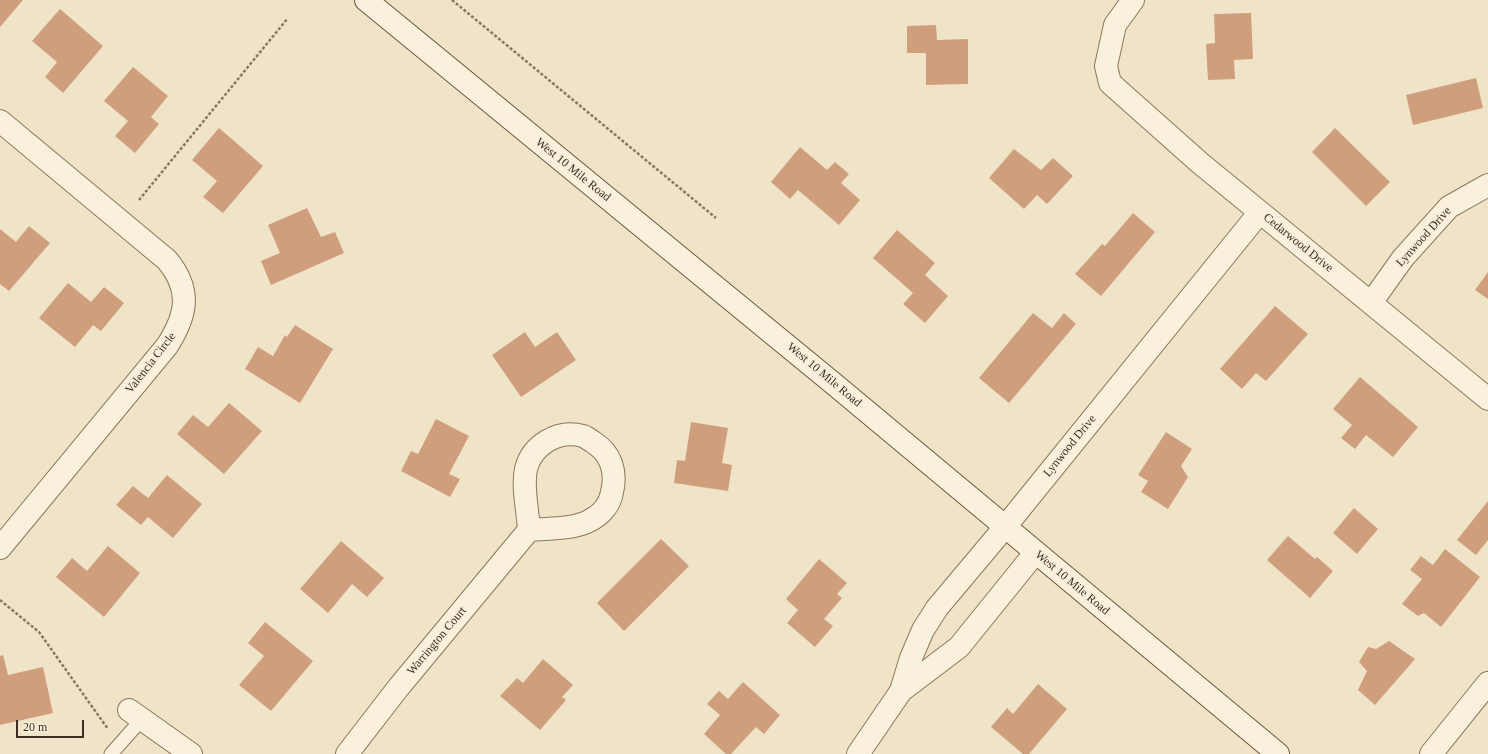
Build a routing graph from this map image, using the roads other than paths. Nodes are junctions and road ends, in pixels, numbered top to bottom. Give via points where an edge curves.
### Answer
1 (366, 0) edge
2 (1133, 0) edge
3 (0, 121) edge
4 (1488, 185) edge
5 (1260, 212) junction
6 (1371, 303) junction
7 (1488, 399) edge
8 (1005, 527) junction
9 (529, 530) junction
10 (0, 548) edge
11 (1035, 553) junction
12 (1488, 683) edge
13 (900, 691) junction
14 (136, 714) joint
15 (111, 754) edge
16 (191, 754) edge
17 (347, 754) edge
18 (858, 754) edge
19 (1278, 754) edge
20 (1431, 754) edge

1 - 8 street, West 10 Mile Road
2 - 5 street, Cedarwood Drive via 1115,25 1106,66 1110,83
3 - 10 street, Valencia Circle via 167,260 181,281 184,305 182,318 167,346
4 - 6 street, Lynwood Drive via 1449,207 1403,258
5 - 6 street, Cedarwood Drive
5 - 8 street, Lynwood Drive
6 - 7 street, Cedarwood Drive
8 - 11 street, West 10 Mile Road
8 - 13 street, Lynwood Drive via 937,608 923,630
9 - 9 street via 524,485 526,468 533,454 545,441 560,436 583,436 600,447 611,462 615,479 611,499 601,514 588,522 569,527
9 - 17 street, Warrington Court via 398,688
11 - 13 street, Lynwood Drive via 959,647
11 - 19 street, West 10 Mile Road
12 - 20 street
13 - 18 street, Lynwood Drive
14 - 15 lane
14 - 16 street

